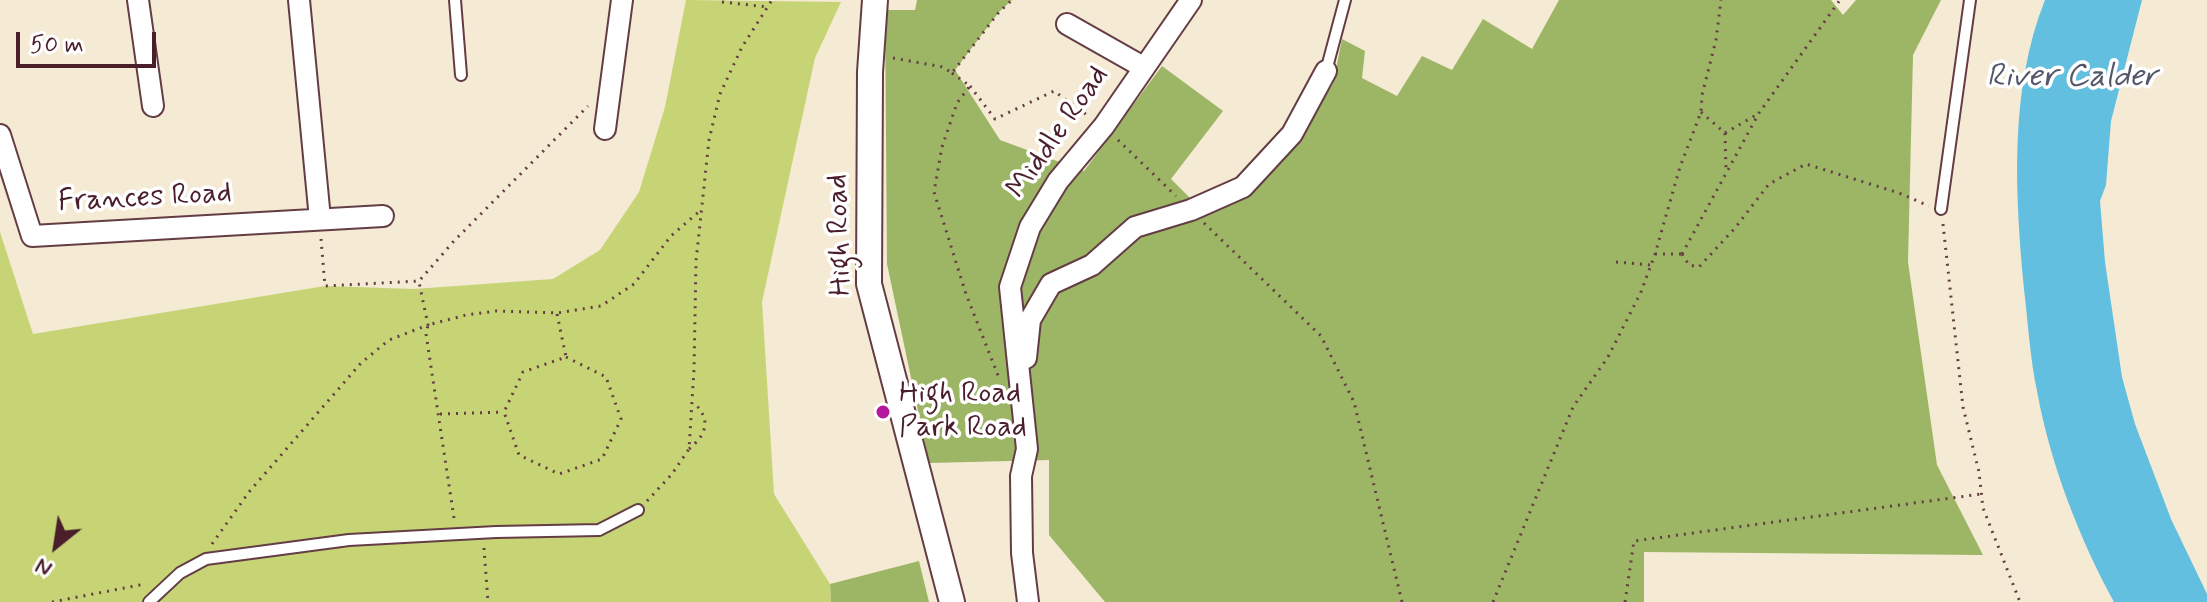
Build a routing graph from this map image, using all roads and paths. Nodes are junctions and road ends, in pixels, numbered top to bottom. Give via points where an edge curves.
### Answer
1 (138, 0) edge
2 (299, 0) edge
3 (455, 0) edge
4 (622, 0) edge
5 (772, 0) edge
6 (875, 0) edge
7 (1012, 0) edge
8 (1191, 0) edge
9 (1345, 0) edge
10 (1721, 0) edge
11 (1840, 0) edge
12 (1970, 0) edge
13 (722, 2) edge
14 (768, 7) junction
15 (1067, 24) dead end
16 (1143, 67) junction
17 (1326, 71) joint
18 (870, 72) junction
19 (952, 73) junction
20 (461, 75) dead end
21 (597, 97) dead end
22 (153, 106) dead end
23 (1701, 112) junction
24 (1759, 113) junction
25 (605, 129) dead end
26 (1725, 133) junction
27 (0, 135) edge
28 (1726, 173) junction
29 (1941, 209) junction
30 (701, 210) junction
31 (1191, 210) junction
32 (383, 216) dead end
33 (320, 219) junction
34 (1655, 254) junction
35 (1682, 254) junction
36 (1616, 262) dead end
37 (1651, 265) junction
38 (419, 281) junction
39 (557, 313) junction
40 (428, 325) junction
41 (566, 357) junction
42 (999, 379) dead end
43 (692, 402) junction
44 (504, 412) junction
45 (439, 414) junction
46 (689, 449) junction
47 (1027, 449) junction
48 (1981, 494) junction
49 (638, 510) joint
50 (483, 532) junction
51 (456, 534) junction
52 (198, 564) junction
53 (173, 580) junction
54 (52, 602) edge
55 (149, 602) edge
56 (488, 602) edge
57 (952, 602) edge
58 (1028, 602) edge
59 (1402, 602) edge
60 (1493, 602) edge
61 (1625, 602) edge
62 (2020, 602) edge

1 - 22 street
2 - 33 street
3 - 20 lane
4 - 25 street
5 - 14 path
6 - 18 street, High Road
7 - 19 path
8 - 16 street, Middle Road
9 - 17 lane
10 - 23 path
11 - 24 path
12 - 29 lane
13 - 14 path
14 - 30 path via 720,94
15 - 16 street
16 - 47 street, Middle Road via 1030,227 1010,287
17 - 31 street via 1292,134 1243,187
18 - 19 path via 882,55
18 - 57 street, High Road via 869,284
19 - 42 path via 970,86 957,103 934,192
21 - 38 path
23 - 26 path
23 - 34 path
24 - 26 path
24 - 28 path
26 - 28 path
27 - 33 street, Frances Road via 32,236
28 - 35 path
29 - 35 path via 1806,164 1769,184 1699,267 1689,265
29 - 48 path via 1963,407
30 - 39 path via 671,236 634,284 601,306
30 - 43 path
31 - 47 street via 1135,227 1092,265 1051,284 1030,320 1025,365 1033,431
31 - 59 path via 1321,336 1354,402
32 - 33 street, Frances Road
33 - 38 path via 325,286
34 - 35 path
34 - 37 path
36 - 37 path
37 - 60 path via 1608,357 1573,407
38 - 40 path
39 - 40 path via 496,311
39 - 41 path
40 - 45 path
40 - 52 path via 389,340 361,363 249,492
41 - 44 path via 523,372
41 - 44 path via 606,377 621,419 602,459 559,474 519,455
43 - 46 path
43 - 46 path via 706,424 703,437
44 - 45 path
45 - 51 path
46 - 49 path
47 - 58 street, Middle Road via 1021,476
48 - 61 path via 1634,541
48 - 62 path
49 - 50 lane via 599,530
50 - 51 lane
50 - 56 path
51 - 52 lane via 349,540
52 - 53 lane
53 - 54 path
53 - 55 lane

